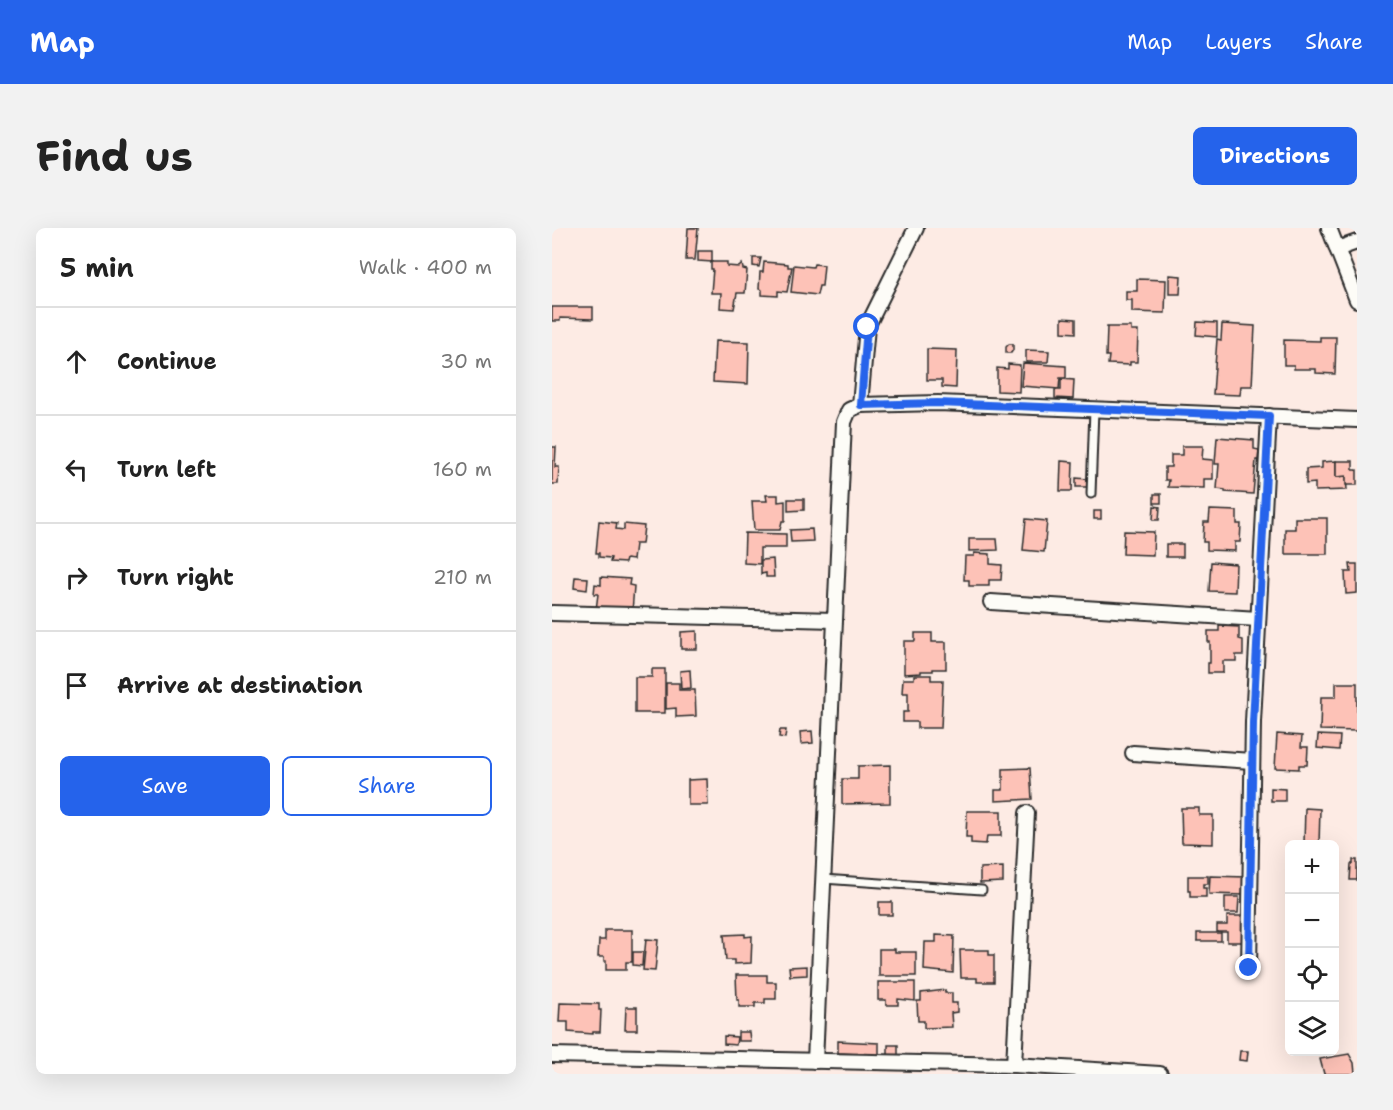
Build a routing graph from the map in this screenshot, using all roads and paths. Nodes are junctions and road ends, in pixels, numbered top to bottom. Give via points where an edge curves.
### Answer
1 (916, 228) edge
2 (1329, 228) edge
3 (1357, 242) edge
4 (1337, 249) junction
5 (1357, 300) edge
6 (861, 405) junction
7 (1095, 409) junction
8 (1269, 416) junction
9 (1357, 420) edge
10 (1091, 494) dead end
11 (991, 602) dead end
12 (552, 613) edge
13 (1258, 619) junction
14 (835, 620) junction
15 (1133, 753) dead end
16 (1252, 761) junction
17 (1027, 813) dead end
18 (823, 879) junction
19 (982, 890) dead end
20 (1249, 968) dead end
21 (552, 1055) edge
22 (814, 1061) junction
23 (1014, 1065) junction
24 (1160, 1074) edge

1 - 6 street via 867,327
2 - 4 street
3 - 4 street
4 - 5 street
6 - 7 street via 938,403
6 - 14 street via 849,410 844,422
7 - 8 street
7 - 10 lane
8 - 9 street
8 - 13 street
11 - 13 street
12 - 14 street
13 - 16 street
14 - 18 street
15 - 16 street
16 - 20 street
17 - 23 street
18 - 19 lane
18 - 22 street
21 - 22 street
22 - 23 street via 843,1065
23 - 24 street

